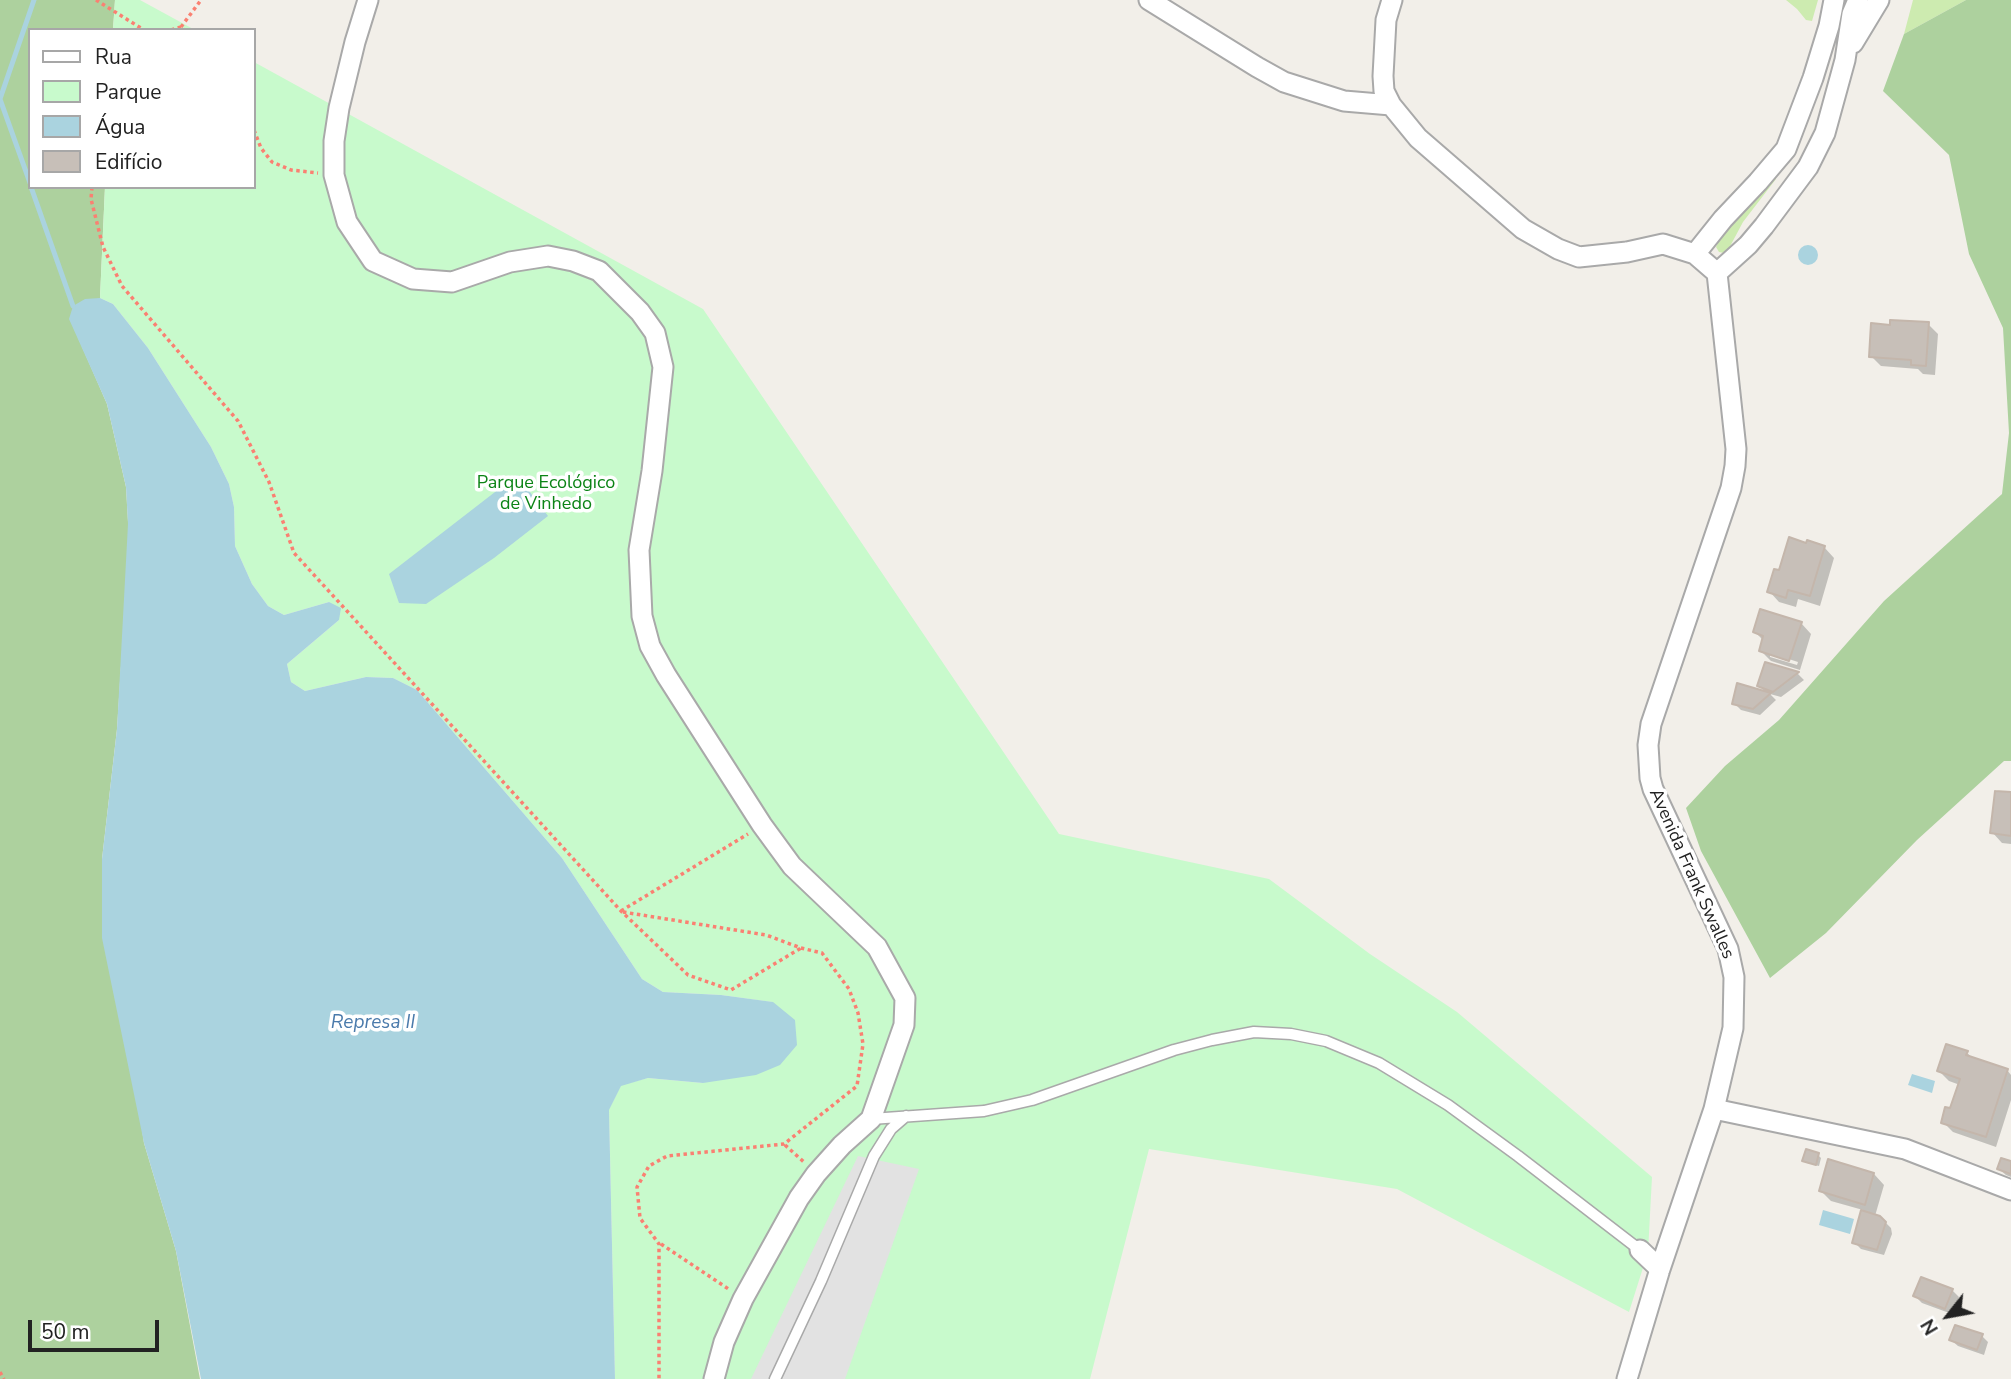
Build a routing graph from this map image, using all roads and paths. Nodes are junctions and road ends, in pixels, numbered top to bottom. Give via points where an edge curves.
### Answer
1 (96, 0) edge
2 (201, 0) edge
3 (368, 0) edge
4 (1149, 0) edge
5 (1392, 0) edge
6 (1834, 0) edge
7 (1858, 0) edge
8 (1879, 0) edge
9 (141, 28) edge
10 (183, 28) edge
11 (1845, 60) junction
12 (1813, 78) junction
13 (1838, 87) junction
14 (1391, 105) junction
15 (256, 135) edge
16 (1786, 149) junction
17 (1808, 167) junction
18 (334, 175) junction
19 (92, 189) edge
20 (1695, 254) junction
21 (1717, 274) junction
22 (762, 825) junction
23 (621, 911) junction
24 (801, 948) junction
25 (1714, 1109) junction
26 (906, 1116) junction
27 (871, 1119) junction
28 (784, 1144) junction
29 (816, 1174) junction
30 (2011, 1190) edge
31 (659, 1244) junction
32 (1640, 1250) joint
33 (1660, 1269) junction
34 (743, 1299) junction
35 (0, 1372) edge
36 (4, 1379) edge
37 (659, 1379) edge
38 (714, 1379) edge
39 (775, 1379) edge
40 (1627, 1379) edge

1 - 9 path
2 - 10 path
3 - 18 street via 339,108
4 - 14 street via 1284,82 1344,101
5 - 14 street via 1386,20 1384,76 1384,91
6 - 12 street
7 - 11 street
8 - 11 street
11 - 13 street
12 - 13 street
12 - 16 street
13 - 17 street via 1825,133
14 - 20 street via 1428,148 1523,229 1558,249 1579,257 1663,244
15 - 18 path via 272,162 291,170
16 - 17 street
16 - 20 street
17 - 21 street via 1764,226
18 - 22 street via 347,222 373,261 413,279 452,282 509,262 548,256 573,261 598,271 655,333 663,367 639,550 642,616 650,646 666,675
19 - 23 path via 103,247 122,286 237,421 269,482 294,553
20 - 21 street
21 - 25 street, Avenida Frank Swalles via 1735,466 1647,745 1654,789 1728,949 1734,977 1733,1028
22 - 23 path
22 - 27 street via 792,866 877,947 905,998 904,1025
23 - 24 path via 766,935
23 - 24 path via 688,975 731,990
24 - 28 path via 822,953 849,989 863,1044 857,1086
25 - 30 street via 1905,1149
25 - 33 street, Avenida Frank Swalles
26 - 27 lane
26 - 32 lane via 984,1111 1032,1100 1212,1040 1254,1032 1291,1034 1326,1041 1379,1062 1448,1105
26 - 39 lane via 891,1129 874,1156
27 - 29 street
28 - 29 path
28 - 31 path via 667,1156 649,1166 637,1187 640,1219
29 - 34 street
31 - 34 path
31 - 37 path
32 - 33 street
33 - 40 street, Avenida Frank Swalles
34 - 38 street
35 - 36 path

